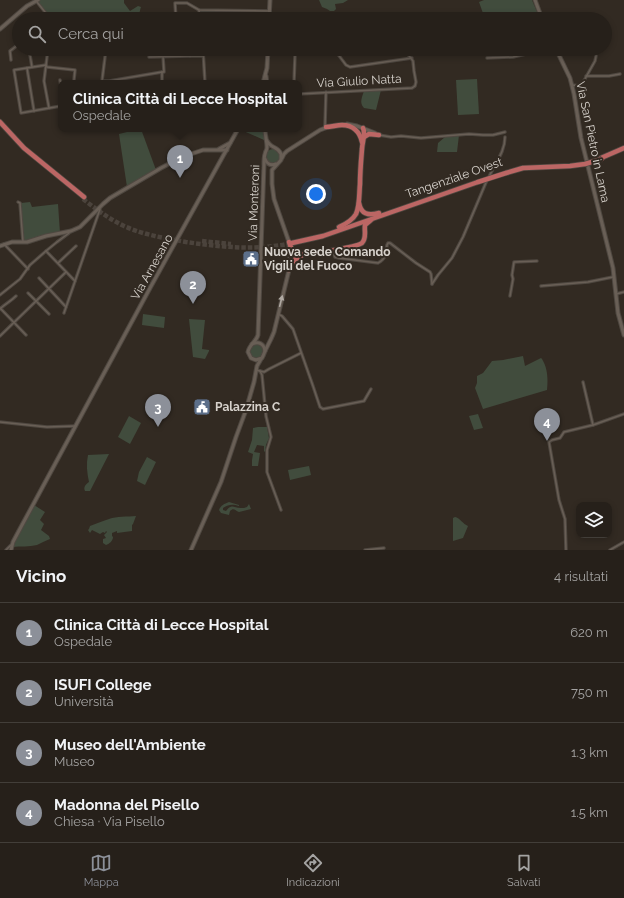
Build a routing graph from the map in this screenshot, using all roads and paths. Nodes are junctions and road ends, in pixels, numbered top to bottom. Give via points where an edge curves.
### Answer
1 (37, 0) edge
2 (270, 0) edge
3 (535, 0) edge
4 (199, 10) joint
5 (269, 11) joint
6 (19, 12) edge
7 (45, 12) edge
8 (176, 12) edge
9 (539, 12) edge
10 (12, 18) edge
11 (0, 29) edge
12 (12, 49) edge
13 (30, 56) edge
14 (47, 56) edge
15 (105, 56) edge
16 (149, 56) dead end
17 (163, 56) junction
18 (190, 56) joint
19 (203, 56) joint
20 (267, 56) edge
21 (295, 56) edge
22 (339, 56) edge
23 (517, 56) edge
24 (559, 56) edge
25 (596, 56) dead end
26 (412, 58) joint
27 (487, 58) dead end
28 (11, 60) dead end
29 (46, 66) junction
30 (32, 67) junction
31 (27, 68) junction
32 (162, 72) junction
33 (266, 74) junction
34 (620, 74) dead end
35 (586, 76) junction
36 (74, 80) dead end
37 (102, 80) edge
38 (114, 80) edge
39 (162, 80) edge
40 (205, 80) edge
41 (264, 80) edge
42 (267, 80) edge
43 (294, 80) edge
44 (572, 85) junction
45 (326, 92) junction
46 (302, 94) edge
47 (58, 106) edge
48 (49, 108) junction
49 (34, 111) junction
50 (0, 122) edge
51 (0, 125) edge
52 (325, 127) junction
53 (364, 128) junction
54 (237, 132) edge
55 (265, 132) edge
56 (505, 132) dead end
57 (379, 135) junction
58 (361, 136) junction
59 (505, 136) dead end
60 (266, 139) junction
61 (232, 142) junction
62 (276, 148) junction
63 (293, 148) junction
64 (624, 149) edge
65 (218, 150) junction
66 (227, 150) junction
67 (266, 151) junction
68 (223, 157) junction
69 (264, 157) junction
70 (281, 160) junction
71 (278, 164) junction
72 (359, 198) junction
73 (18, 202) dead end
74 (100, 207) junction
75 (393, 210) junction
76 (72, 231) junction
77 (335, 231) junction
78 (365, 233) junction
79 (322, 234) junction
80 (22, 242) junction
81 (291, 242) junction
82 (2, 245) edge
83 (76, 246) dead end
84 (333, 250) junction
85 (46, 251) junction
86 (304, 255) junction
87 (537, 260) dead end
88 (58, 264) junction
89 (28, 268) junction
90 (289, 270) junction
91 (66, 272) junction
92 (615, 277) junction
93 (39, 278) dead end
94 (75, 281) junction
95 (541, 286) dead end
96 (49, 289) junction
97 (624, 292) edge
98 (28, 293) dead end
99 (616, 294) junction
100 (0, 295) edge
101 (16, 296) dead end
102 (510, 296) dead end
103 (36, 301) junction
104 (66, 306) junction
105 (0, 309) edge
106 (64, 313) dead end
107 (49, 314) dead end
108 (278, 314) junction
109 (14, 323) junction
110 (26, 335) dead end
111 (624, 335) edge
112 (0, 336) edge
113 (252, 344) junction
114 (265, 351) junction
115 (301, 353) junction
116 (251, 358) junction
117 (262, 358) junction
118 (258, 370) junction
119 (583, 382) dead end
120 (371, 389) dead end
121 (624, 414) edge
122 (0, 422) edge
123 (593, 425) junction
124 (76, 426) junction
125 (281, 510) dead end
126 (13, 542) junction
127 (624, 542) edge
128 (384, 548) dead end
129 (6, 550) edge
130 (11, 550) edge
131 (191, 550) edge
132 (365, 550) edge
133 (566, 550) edge
134 (610, 550) edge

1 - 6 main road
1 - 7 street
2 - 5 main road
3 - 9 main road
4 - 5 street
4 - 8 street via 187,3 175,3
10 - 11 main road
12 - 28 street
13 - 30 street
14 - 29 street
15 - 37 street
16 - 17 street
17 - 18 street
17 - 32 street
18 - 19 street
19 - 40 street
20 - 33 main road
21 - 43 street
22 - 26 street via 350,67
23 - 27 street
24 - 44 main road, Via San Pietro in Lama
25 - 35 street
26 - 45 street, Via Giulio Natta via 416,79 412,88
29 - 30 street
29 - 36 street via 75,70
29 - 48 street via 44,81
30 - 31 street
31 - 49 street
31 - 49 street via 14,70 20,113
32 - 38 street
32 - 39 street
33 - 41 main road
33 - 42 main road
34 - 35 street
35 - 44 street via 581,86
44 - 92 main road, Via San Pietro in Lama via 581,138
45 - 46 street, Via Giulio Natta
45 - 52 street
47 - 48 street
48 - 49 street
50 - 51 highway via 24,148 84,198 26,152
52 - 53 main road via 343,124
52 - 58 highway via 347,125
52 - 63 main road
53 - 57 main road
53 - 58 highway via 365,133
54 - 61 main road, Via Arnesano
55 - 60 main road, Via Monteroni
56 - 57 street via 493,135 421,138
57 - 58 highway
58 - 72 highway
59 - 84 street via 503,149 463,237 452,258 432,284 430,272 390,243 387,245 384,258 378,263 339,258 334,255
60 - 62 main road via 269,145
60 - 67 main road, Via Monteroni
61 - 65 main road
61 - 66 main road, Via Arnesano
62 - 63 main road, Via Monteroni
62 - 67 main road, Via Monteroni
62 - 70 main road via 281,154
63 - 70 main road via 284,154
64 - 75 highway, Tangenziale Ovest, bridge via 575,164 519,167
65 - 66 main road
65 - 68 main road via 222,152
65 - 74 main road via 204,150 182,157 116,194
66 - 68 main road, Via Arnesano
67 - 69 main road, Via Monteroni
68 - 124 main road, Via Arnesano
69 - 71 main road, Via Monteroni via 270,165
69 - 113 main road, Via Monteroni via 258,335
70 - 71 main road, Via Monteroni
71 - 81 main road via 272,173 272,188
72 - 75 highway via 361,210 368,214
72 - 79 highway via 356,212 350,221
73 - 80 street
74 - 76 main road via 80,227
74 - 94 street
75 - 77 highway, Tangenziale Ovest
75 - 78 highway via 369,221 365,225
75 - 79 highway, Tangenziale Ovest
76 - 80 main road
76 - 85 street
77 - 78 highway via 354,226 361,228
77 - 81 highway, Tangenziale Ovest
78 - 84 highway via 365,238 358,245
79 - 81 highway, Tangenziale Ovest
80 - 82 main road
81 - 86 highway via 293,252
81 - 90 main road
82 - 89 street
83 - 88 street
84 - 86 highway
85 - 88 street
85 - 89 street
86 - 90 highway via 294,260
87 - 102 street via 514,262
88 - 91 street
89 - 100 street via 20,279
108 -> 90 main road
91 - 94 street
91 - 96 street
92 - 95 street
92 - 99 main road, Via San Pietro in Lama
93 - 96 street
94 - 104 street
96 - 103 street
96 - 104 street
97 - 99 street
98 - 103 street
99 - 111 main road, Via San Pietro in Lama
101 - 105 street
103 - 107 street
103 - 109 street
104 - 106 street
105 - 109 street
108 - 114 main road via 274,332
108 - 115 street via 292,327
109 - 110 street
109 - 112 street
113 - 114 main road via 262,344
113 - 116 main road, Via Monteroni via 248,349
114 - 117 main road
115 - 118 street via 264,372
115 - 120 street via 321,408 364,401
116 - 117 main road
116 - 118 main road
117 - 118 main road
118 - 125 street via 262,375 271,437 266,450 267,472
118 - 131 main road via 221,482
119 - 123 street
121 - 123 street
122 - 124 street via 47,427
123 - 133 street via 564,432 560,438 549,442 559,500 565,519
124 - 126 main road, Via Arnesano
126 - 129 street
126 - 130 main road, Via Arnesano
127 - 134 street
128 - 132 street

